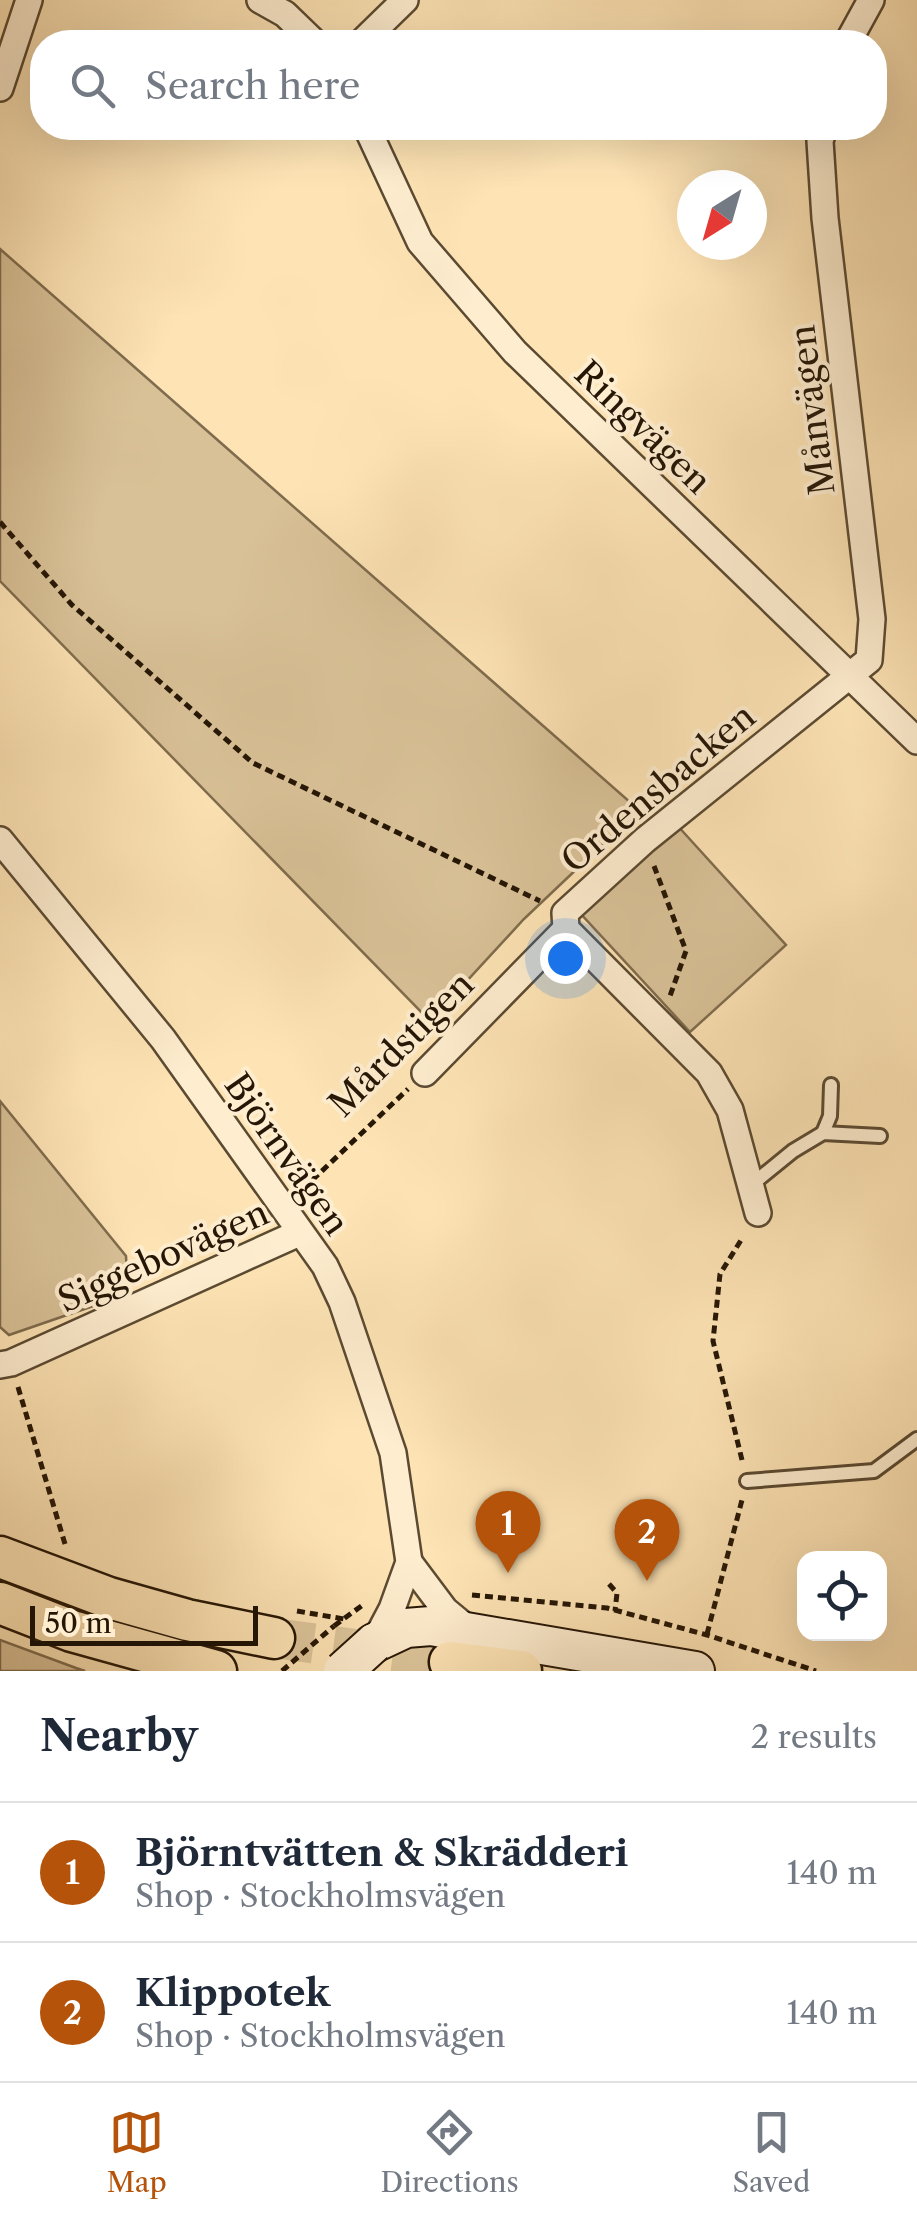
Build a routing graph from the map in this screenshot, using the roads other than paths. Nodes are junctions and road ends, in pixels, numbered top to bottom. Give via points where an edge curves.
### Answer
1 (28, 0) edge
2 (260, 0) edge
3 (406, 0) edge
4 (871, 0) edge
5 (302, 30) edge
6 (375, 30) edge
7 (855, 30) edge
8 (0, 88) edge
9 (373, 140) edge
10 (820, 140) edge
11 (850, 676) junction
12 (917, 741) edge
13 (0, 840) edge
14 (566, 921) junction
15 (425, 1073) road end
16 (831, 1085) dead end
17 (823, 1133) junction
18 (880, 1136) dead end
19 (750, 1186) junction
20 (758, 1213) road end
21 (299, 1233) junction
22 (5, 1364) edge
23 (917, 1440) edge
24 (747, 1481) road end
25 (0, 1557) edge
26 (409, 1562) junction
27 (0, 1603) edge
28 (376, 1645) edge
29 (460, 1646) junction
30 (278, 1654) tunnel mouth
31 (216, 1671) edge
32 (342, 1671) edge
33 (521, 1671) edge
34 (694, 1671) edge

1 - 8 street
2 - 5 street
3 - 6 street
4 - 7 street
9 - 11 street, Ringvägen via 420,242 515,352
10 - 11 street, Månvägen via 872,620 869,660
11 - 12 street, Ringvägen
11 - 14 street, Ordensbacken via 645,840
13 - 21 street, Björnvägen via 163,1039
14 - 15 street, Mårdstigen
14 - 19 street, Ordensbacken via 709,1073 730,1110
16 - 17 lane
17 - 18 lane
17 - 19 lane
19 - 20 street, Ordensbacken
21 - 22 street, Siggebovägen
21 - 26 street, Björnvägen via 342,1302 394,1452
23 - 24 lane via 874,1471
25 - 30 main road
26 - 28 street
26 - 29 street, Björnvägen via 445,1610
27 - 31 main road via 72,1632
28 - 29 street via 406,1628 431,1626
28 - 32 street, bridge
29 - 33 main road
29 - 34 street

